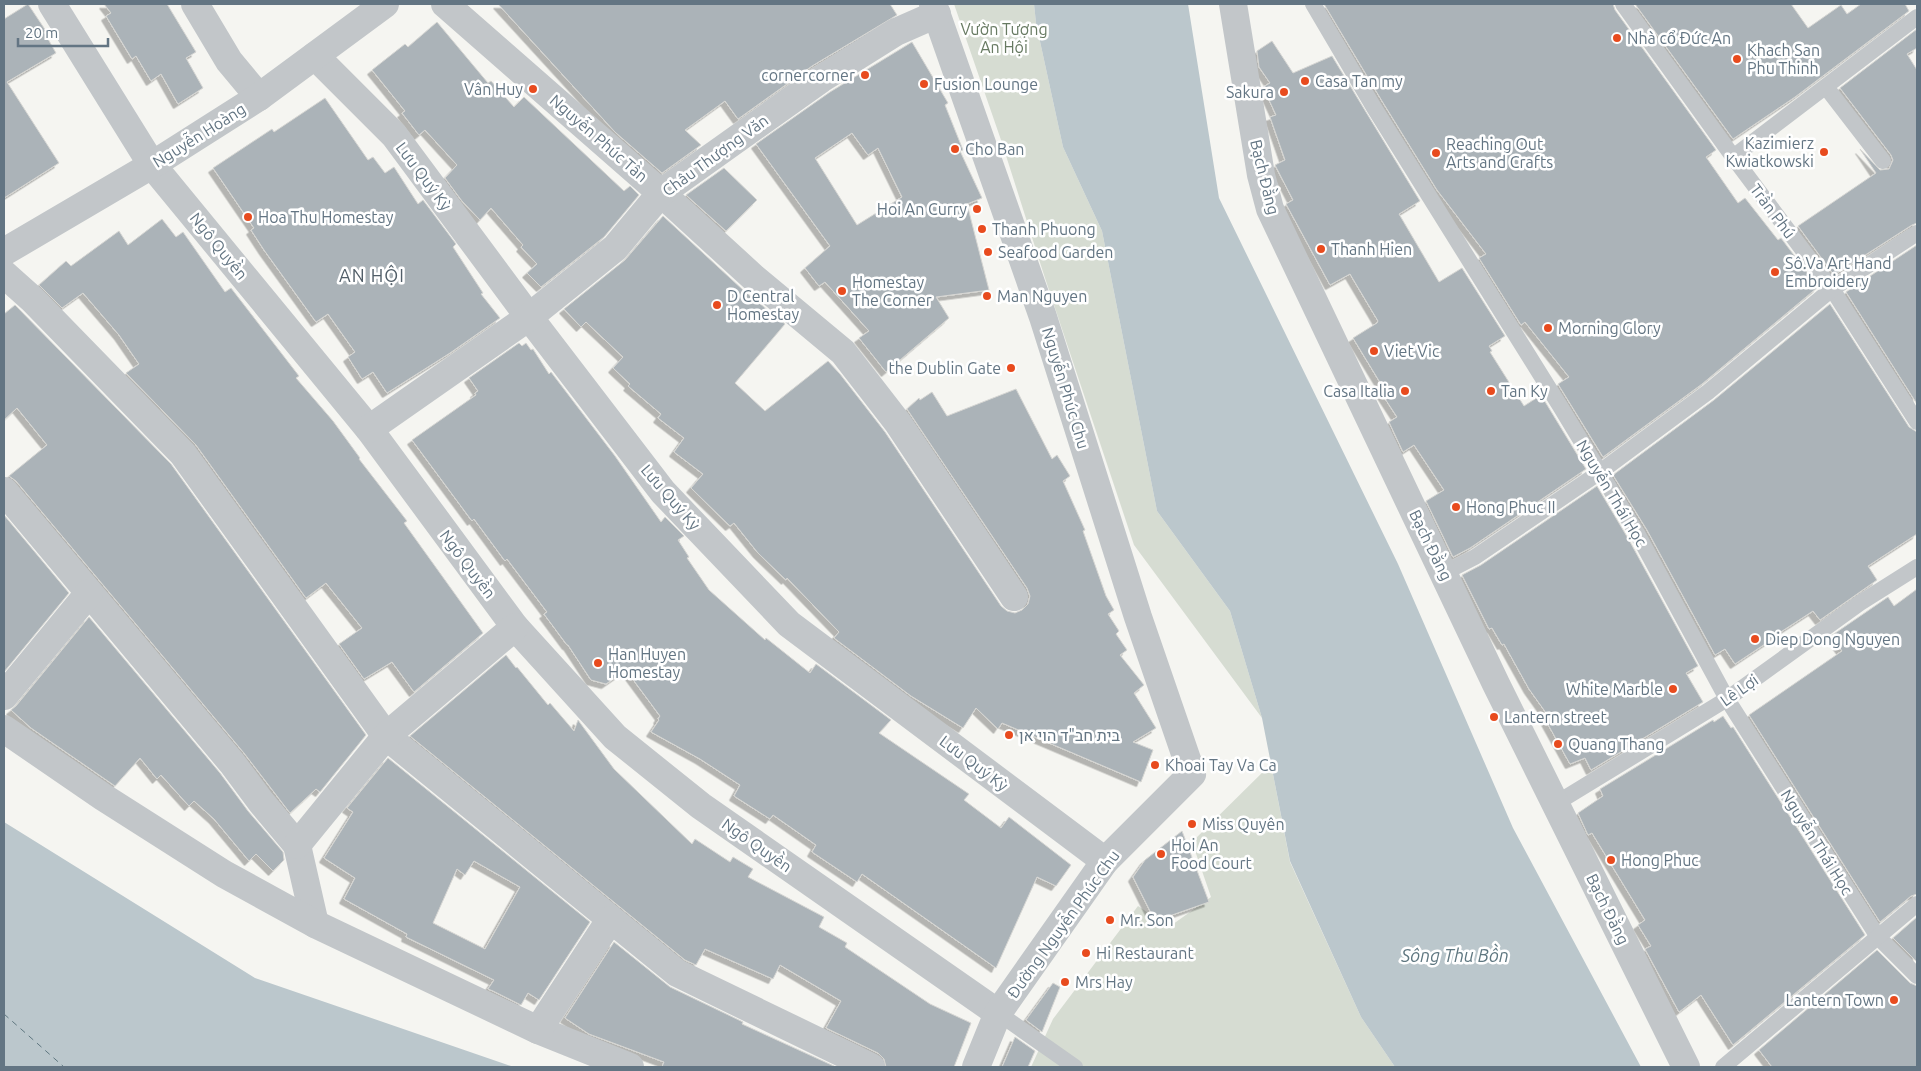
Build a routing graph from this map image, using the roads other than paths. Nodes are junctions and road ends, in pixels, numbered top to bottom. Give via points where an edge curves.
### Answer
1 (52, 4) edge
2 (195, 4) edge
3 (385, 4) edge
4 (445, 4) edge
5 (1233, 4) edge
6 (1313, 4) edge
7 (1623, 4) edge
8 (935, 9) edge
9 (1917, 18) edge
10 (315, 56) junction
11 (1826, 87) junction
12 (259, 97) junction
13 (1734, 157) junction
14 (1882, 161) dead end
15 (152, 165) junction
16 (661, 193) junction
17 (1917, 233) edge
18 (4, 252) edge
19 (4, 274) edge
20 (1832, 289) junction
21 (529, 317) junction
22 (1917, 422) edge
23 (369, 430) junction
24 (1600, 472) junction
25 (4, 491) edge
26 (1917, 567) edge
27 (1444, 573) junction
28 (89, 594) junction
29 (1014, 597) dead end
30 (515, 627) junction
31 (4, 696) edge
32 (1727, 699) junction
33 (4, 729) edge
34 (386, 736) junction
35 (1192, 774) joint
36 (1555, 804) junction
37 (297, 845) junction
38 (1104, 862) junction
39 (1917, 904) edge
40 (610, 920) junction
41 (315, 924) junction
42 (1878, 937) junction
43 (1917, 976) edge
44 (998, 1014) junction
45 (538, 1030) junction
46 (630, 1067) edge
47 (871, 1067) edge
48 (976, 1067) edge
49 (1075, 1067) edge
50 (1686, 1067) edge
51 (1723, 1067) edge

1 - 15 street, Ngô Quyền
2 - 12 street via 229,60
3 - 10 street, Nguyễn Hoàng
4 - 16 street, Nguyễn Phúc Tần
5 - 27 street, Bạch Đằng via 1261,175 1270,209
6 - 24 lane, Nguyễn Thái Học
7 - 13 lane, Trần Phú
8 - 16 street, Châu Thượng Văn via 821,79
8 - 35 street, Nguyễn Phúc Chu via 1044,317 1138,617
9 - 11 lane
10 - 12 street, Nguyễn Hoàng
10 - 21 street, Lưu Quý Kỳ via 394,135
11 - 13 lane
11 - 14 lane
12 - 15 street, Nguyễn Hoàng
13 - 20 lane, Trần Phú
15 - 18 street, Nguyễn Hoàng
15 - 23 street, Ngô Quyền
16 - 21 street, Châu Thượng Văn via 615,248
16 - 29 street, Nguyễn Phúc Tần via 842,352 898,424
17 - 20 lane
19 - 34 street via 183,454
20 - 22 lane, Trần Phú
20 - 24 lane via 1708,392
21 - 23 street, Châu Thượng Văn
21 - 38 street, Lưu Quý Kỳ via 663,492 789,624
23 - 30 street, Ngô Quyền
24 - 27 lane via 1475,557
24 - 32 lane, Nguyễn Thái Học
25 - 28 street
26 - 32 lane, Lê Lợi via 1860,603
27 - 36 street, Bạch Đằng
28 - 31 street
28 - 37 street
30 - 34 street
30 - 44 street, Ngô Quyền via 623,744 701,806
32 - 36 lane, Lê Lợi
32 - 42 lane, Nguyễn Thái Học
33 - 41 street via 224,874
34 - 37 street
34 - 40 street
35 - 38 street, Đường Nguyễn Phúc Chu
36 - 50 street, Bạch Đằng
37 - 41 street
38 - 44 street, Đường Nguyễn Phúc Chu
39 - 42 lane
40 - 45 street
40 - 47 street via 677,973
41 - 45 street
42 - 43 lane, Nguyễn Thái Học
42 - 51 lane
44 - 48 street, Đường Nguyễn Phúc Chu
44 - 49 lane
45 - 46 street

